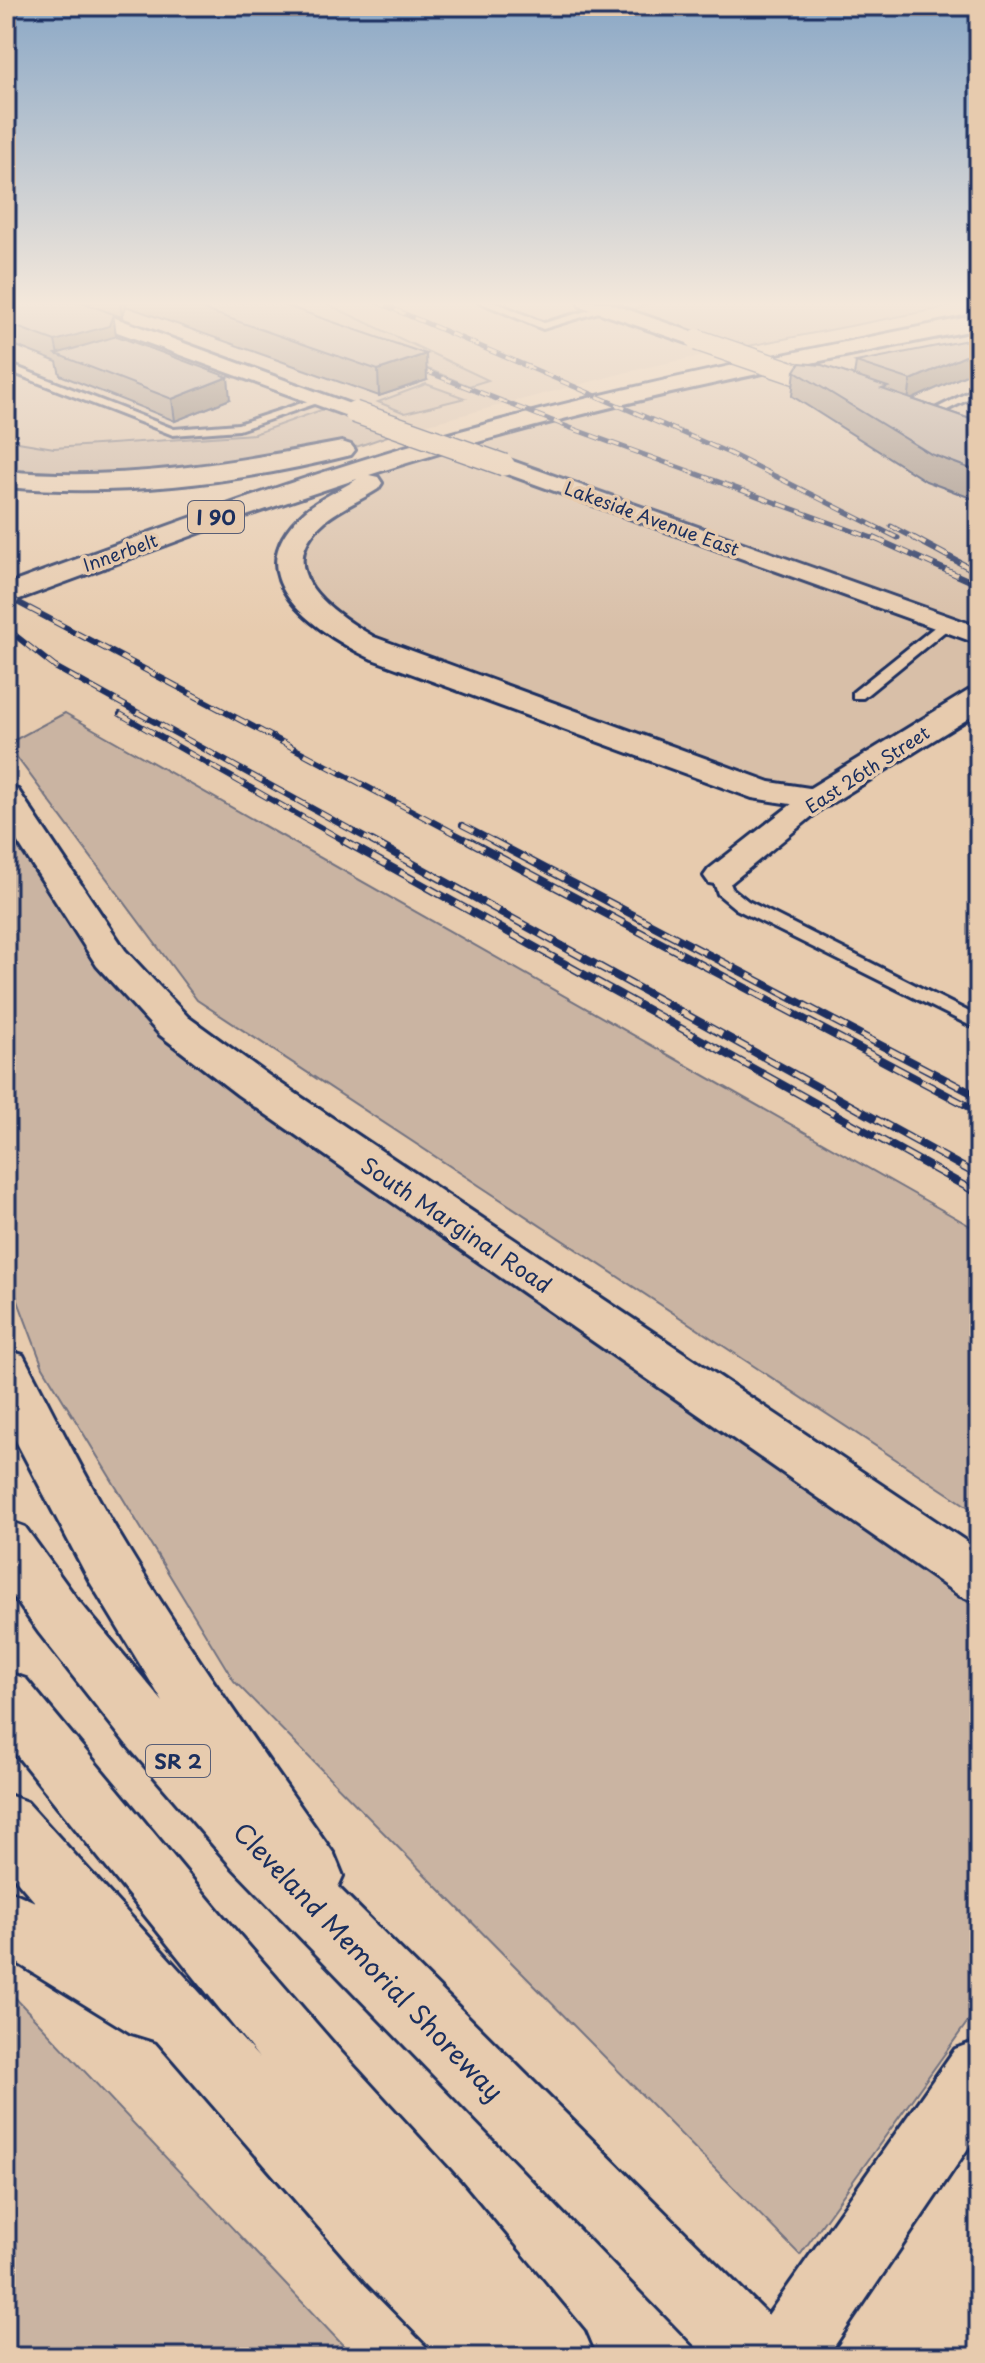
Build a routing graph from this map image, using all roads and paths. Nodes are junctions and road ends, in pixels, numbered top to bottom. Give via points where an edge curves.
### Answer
1 (123, 412) edge
2 (284, 412) edge
3 (355, 412) edge
4 (478, 412) dead end
5 (568, 412) edge
6 (925, 412) edge
7 (918, 415) joint
8 (952, 426) edge
9 (356, 447) junction
10 (411, 453) junction
11 (6, 479) edge
12 (164, 509) dead end
13 (11, 583) edge
14 (947, 624) junction
15 (979, 636) edge
16 (858, 695) dead end
17 (979, 698) edge
18 (6, 797) edge
19 (817, 798) junction
20 (720, 876) joint
21 (979, 1024) edge
22 (6, 1369) edge
23 (6, 1543) edge
24 (979, 1579) edge
25 (6, 1698) edge
26 (6, 1823) edge
27 (6, 1920) edge
28 (369, 1961) junction
29 (195, 2035) junction
30 (979, 2073) edge
31 (492, 2357) edge
32 (558, 2357) edge
33 (757, 2357) edge
34 (783, 2357) edge

1 - 2 lane via 173,432 239,427
3 - 14 street, Lakeside Avenue East, bridge
4 - 9 main road, Innerbelt / I 90
5 - 10 main road, Innerbelt / I 90
6 - 7 lane
7 - 8 street
9 - 11 main road via 164,481
9 - 12 main road, Innerbelt / I 90
10 - 13 main road, Innerbelt / I 90
10 - 19 main road via 310,520 292,546 292,576 322,619 383,653 764,791
14 - 15 street, Lakeside Avenue East
14 - 16 lane
17 - 19 main road, East 26th Street
18 - 24 main road, South Marginal Road via 111,958 174,1026
19 - 20 street, East 26th Street
20 - 21 lane via 724,890 742,905
22 - 28 main road via 103,1558
23 - 28 main road, Cleveland Memorial Shoreway / SR 2 via 147,1726 253,1845
25 - 32 main road via 209,1948
26 - 29 main road
27 - 29 main road
28 - 33 main road, Cleveland Memorial Shoreway / SR 2
29 - 31 main road via 393,2259
30 - 34 main road

